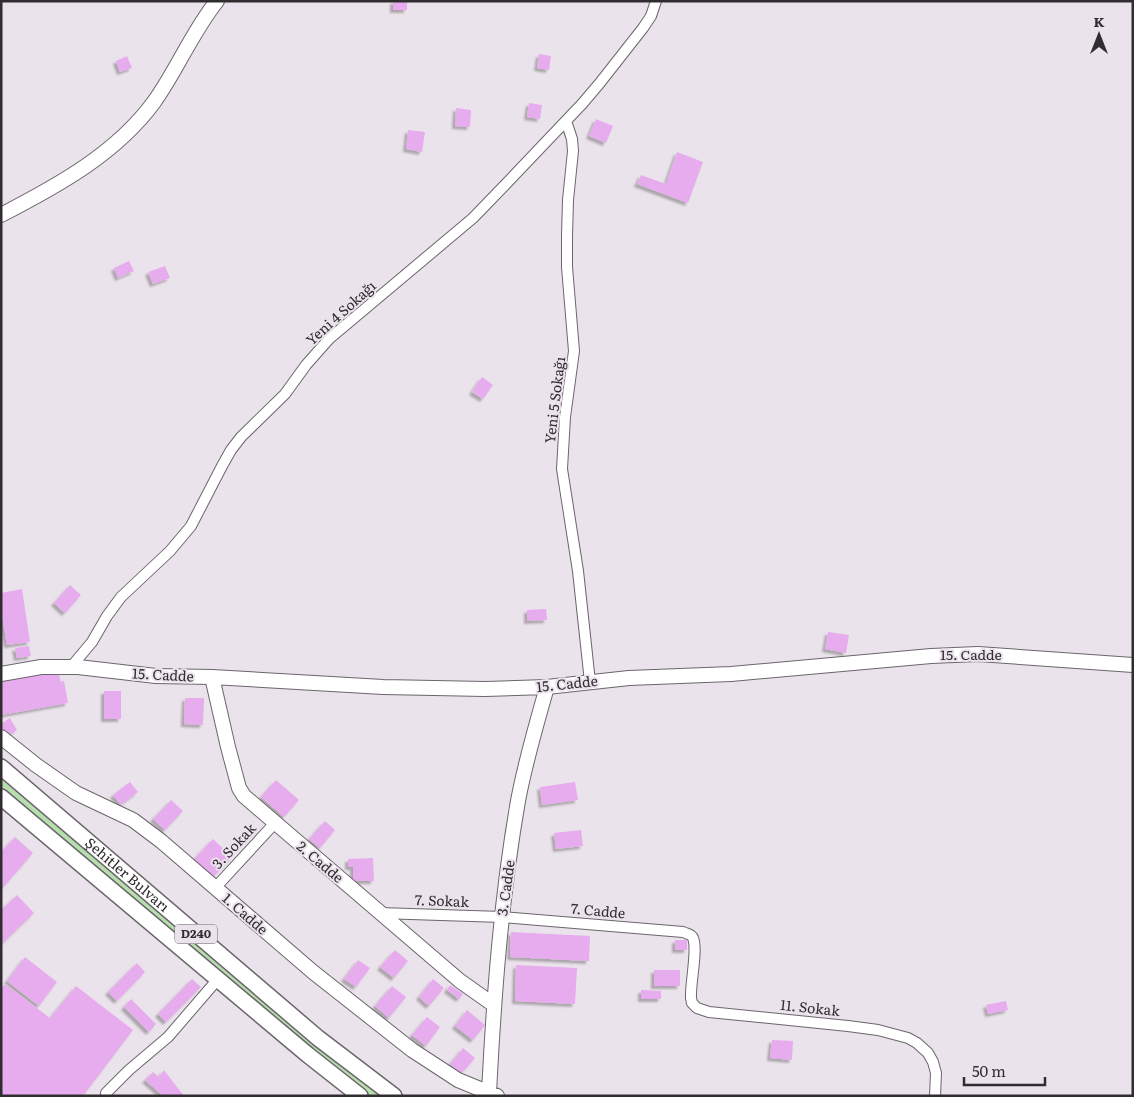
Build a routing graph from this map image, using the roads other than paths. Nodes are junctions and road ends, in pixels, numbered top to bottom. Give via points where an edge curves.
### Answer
1 (217, 1) edge
2 (656, 1) edge
3 (566, 120) junction
4 (1, 214) edge
5 (1133, 665) edge
6 (71, 667) junction
7 (1, 674) edge
8 (212, 677) junction
9 (590, 682) junction
10 (547, 687) junction
11 (1, 737) edge
12 (1, 767) edge
13 (1, 797) edge
14 (274, 824) junction
15 (215, 888) junction
16 (380, 913) junction
17 (502, 917) junction
18 (218, 979) junction
19 (494, 1005) junction
20 (697, 1008) joint
21 (106, 1093) dead end
22 (493, 1094) edge
23 (360, 1096) edge
24 (394, 1096) edge
25 (935, 1096) edge

1 - 4 street via 154,100 126,133 80,170
2 - 3 street, Yeni 4 Sokağı via 643,28
3 - 6 street, Yeni 4 Sokağı via 473,218 316,352 285,394 231,450 191,526 170,551 121,597 92,642
3 - 9 street, Yeni 5 Sokağı via 573,151 566,236 574,351 562,469 582,596
5 - 9 street, 15. Cadde via 978,654
6 - 7 street, 15. Cadde via 41,667
6 - 8 street, 15. Cadde via 156,676
8 - 10 street, 15. Cadde via 411,688
8 - 14 street, 2. Cadde via 239,788 252,805
9 - 10 street, 15. Cadde
10 - 17 street, 3. Cadde via 518,802
11 - 15 street, 1. Cadde via 76,793 146,829
12 - 24 main road, Şehitler Bulvarı / D240 via 318,1038
13 - 18 main road, Şehitler Bulvarı / D240
14 - 15 street, 3. Sokak
14 - 16 street, 2. Cadde
15 - 22 street, 1. Cadde via 313,972 412,1050 446,1074
16 - 17 street, 7. Sokak
16 - 19 street, 2. Cadde via 460,981
17 - 19 street, 3. Cadde
17 - 20 street, 7. Cadde via 690,934 694,938 691,998
18 - 21 street via 168,1037
18 - 23 main road, Şehitler Bulvarı / D240
19 - 22 street, 3. Cadde
20 - 25 street, 11. Sokak via 722,1014 878,1030 908,1038 928,1053 933,1062

